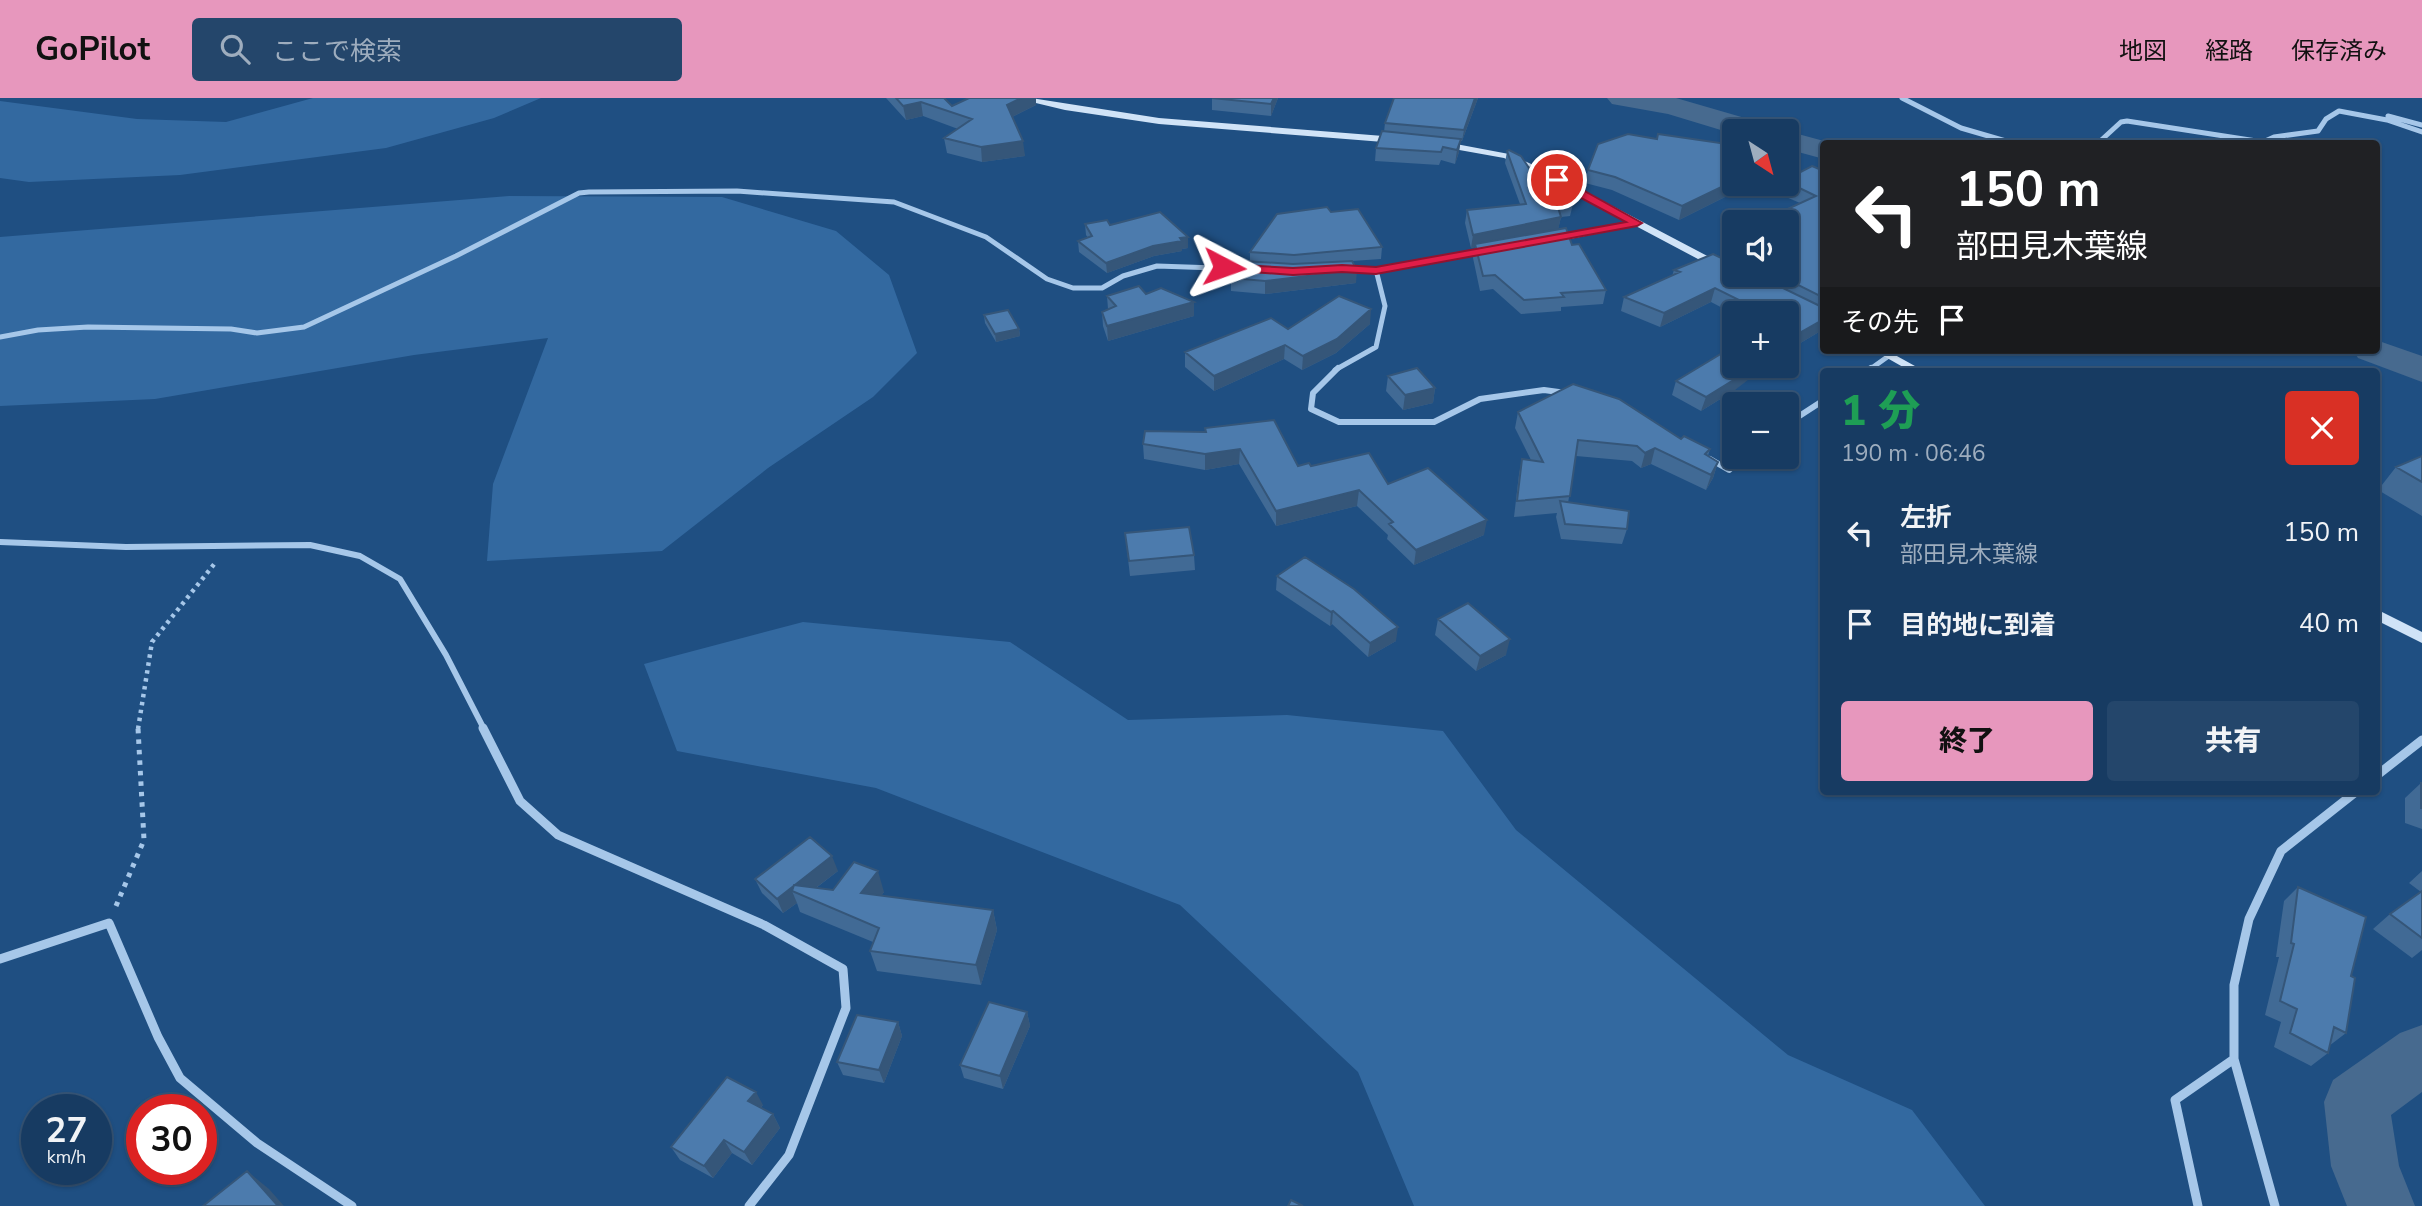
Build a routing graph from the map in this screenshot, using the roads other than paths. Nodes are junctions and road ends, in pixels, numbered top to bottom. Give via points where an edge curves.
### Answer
1 (1019, 98) edge
2 (1902, 98) edge
3 (2350, 111) junction
4 (2422, 125) edge
5 (2422, 132) edge
6 (2002, 140) edge
7 (2101, 140) edge
8 (2250, 140) edge
9 (2267, 140) edge
10 (1408, 141) edge
11 (1435, 143) edge
12 (1637, 223) junction
13 (1556, 240) edge
14 (1491, 250) edge
15 (1342, 268) edge
16 (1722, 268) edge
17 (1252, 269) edge
18 (1376, 270) junction
19 (0, 337) edge
20 (1886, 354) edge
21 (1891, 354) edge
22 (1870, 368) edge
23 (1912, 368) edge
24 (1580, 395) edge
25 (1820, 403) edge
26 (1799, 417) edge
27 (1705, 457) edge
28 (1722, 467) edge
29 (0, 542) edge
30 (2380, 616) edge
31 (2422, 639) edge
32 (2422, 740) edge
33 (2380, 773) edge
34 (2352, 795) edge
35 (0, 959) edge
36 (2234, 1059) junction
37 (352, 1206) edge
38 (748, 1206) edge
39 (2198, 1206) edge
40 (2275, 1206) edge

1 - 10 main road via 1149,120
2 - 6 street via 1961,128
3 - 4 street via 2360,109
3 - 5 street
3 - 9 street via 2332,115 2318,131
7 - 8 street via 2127,121
11 - 12 main road via 1506,156
12 - 13 street
12 - 16 main road
14 - 18 street
15 - 18 street
17 - 19 street via 1157,266 1102,288 1073,288 1046,279 986,237 894,202 737,191 589,192 304,327 257,333 88,327
18 - 24 street via 1385,306 1376,347 1335,370 1313,393 1311,409 1339,422 1434,422 1480,399 1544,390
20 - 22 street
21 - 23 main road
25 - 26 street
27 - 28 street
29 - 38 street via 125,547 310,545 360,556 400,579 446,655 520,802 558,835 764,925 843,969 846,1009 789,1155
30 - 31 main road
32 - 33 street
34 - 36 street via 2281,851 2249,919 2234,985
35 - 37 street via 110,923 140,999 179,1077 291,1170
36 - 39 street via 2175,1100
36 - 40 street

